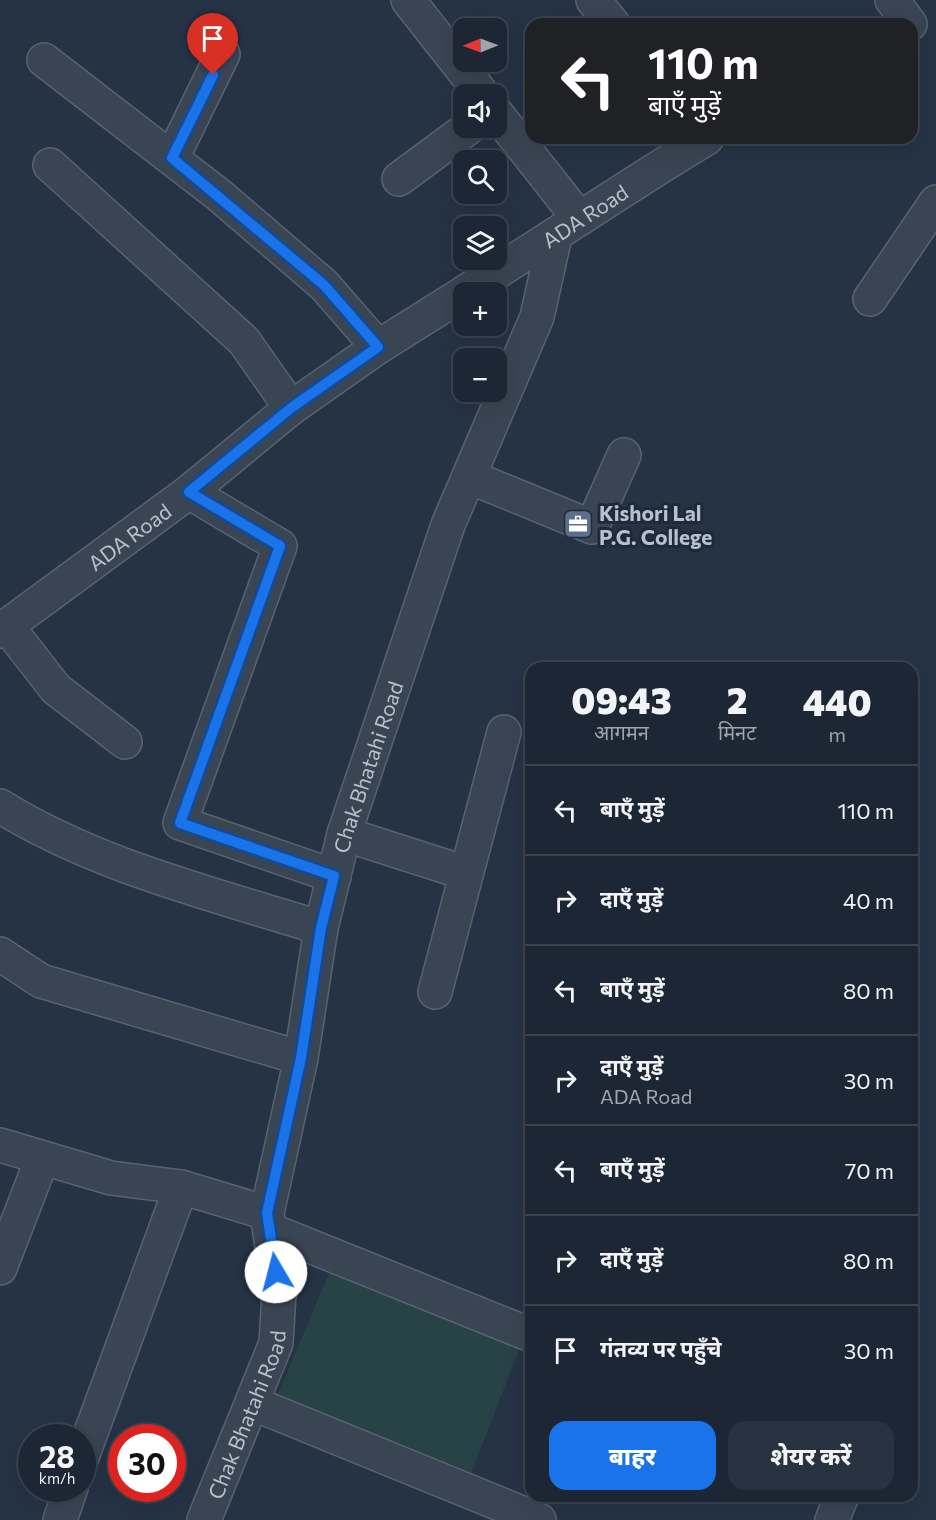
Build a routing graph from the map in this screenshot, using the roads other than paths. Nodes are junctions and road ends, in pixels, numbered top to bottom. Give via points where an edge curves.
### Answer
1 (408, 0) edge
2 (593, 0) edge
3 (892, 0) edge
4 (936, 16) edge
5 (608, 18) edge
6 (905, 18) edge
7 (918, 24) edge
8 (223, 54) dead end
9 (44, 60) dead end
10 (474, 84) edge
11 (507, 131) edge
12 (454, 138) edge
13 (698, 144) edge
14 (172, 158) junction
15 (50, 165) dead end
16 (399, 179) dead end
17 (936, 202) edge
18 (567, 227) junction
19 (481, 282) edge
20 (870, 299) dead end
21 (453, 300) edge
22 (378, 347) junction
23 (291, 408) junction
24 (624, 454) dead end
25 (470, 477) junction
26 (189, 492) junction
27 (3, 628) edge
28 (504, 732) dead end
29 (125, 742) dead end
30 (0, 806) edge
31 (344, 834) junction
32 (466, 873) junction
33 (334, 876) junction
34 (321, 928) junction
35 (0, 954) edge
36 (435, 992) dead end
37 (301, 1058) junction
38 (0, 1145) edge
39 (42, 1159) junction
40 (181, 1187) junction
41 (268, 1221) junction
42 (0, 1268) edge
43 (525, 1332) edge
44 (252, 1402) junction
45 (94, 1424) edge
46 (66, 1502) edge
47 (840, 1502) edge
48 (60, 1520) edge
49 (204, 1520) edge
50 (539, 1520) edge
51 (832, 1520) edge

1 - 10 street
2 - 5 street
3 - 6 street
4 - 7 street
8 - 14 street
9 - 14 street
11 - 18 street
12 - 16 street
13 - 18 street, ADA Road
14 - 22 street via 324,285
15 - 23 street via 244,341
17 - 20 street
18 - 19 street, ADA Road
18 - 25 street, Chak Bhatahi Road via 537,317
21 - 22 street, ADA Road
22 - 23 street, ADA Road
23 - 26 street, ADA Road
24 - 25 street via 592,526
25 - 31 street, Chak Bhatahi Road via 448,525
26 - 27 street, ADA Road
26 - 33 street via 280,546 180,823
27 - 29 street via 56,689
28 - 32 street
30 - 34 street via 32,825 126,866
31 - 32 street
31 - 33 street, Chak Bhatahi Road
32 - 36 street
33 - 34 street, Chak Bhatahi Road
34 - 37 street, Chak Bhatahi Road
35 - 37 street via 41,981
37 - 41 street, Chak Bhatahi Road
38 - 39 street
39 - 40 street via 111,1178
39 - 42 street
40 - 41 street
40 - 45 street
41 - 43 street
41 - 44 street, Chak Bhatahi Road via 279,1293 276,1343
44 - 49 street, Chak Bhatahi Road
44 - 50 street
46 - 48 street
47 - 51 street

